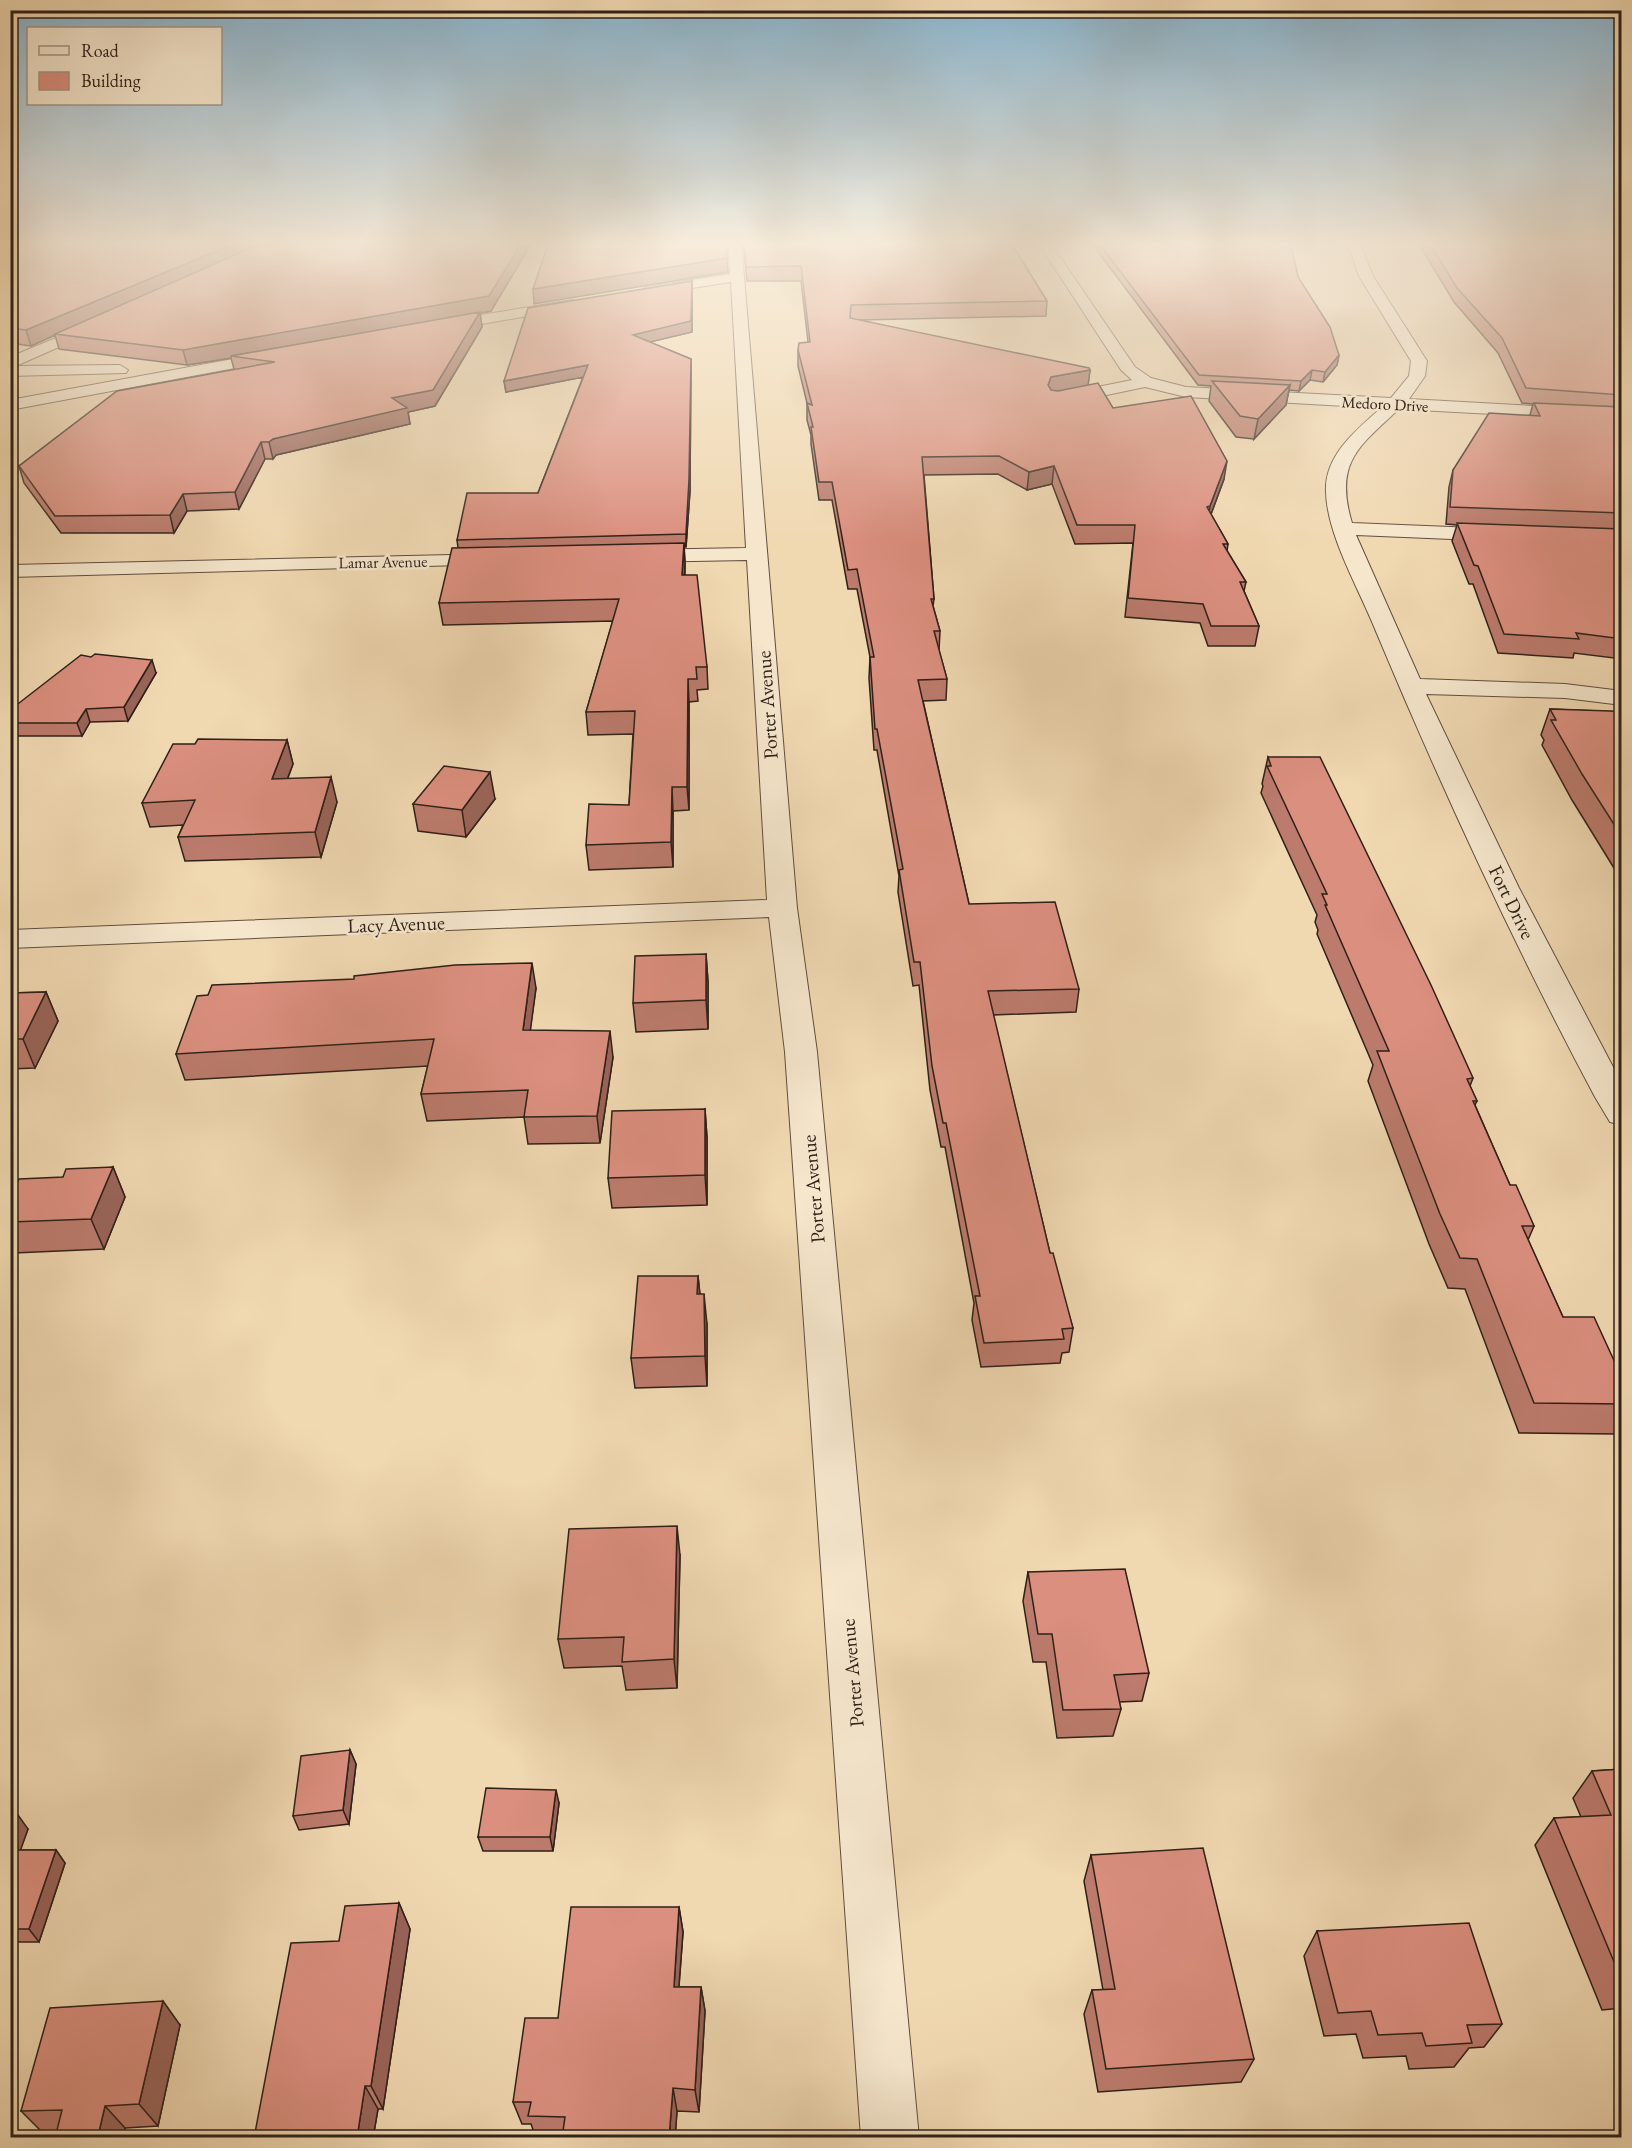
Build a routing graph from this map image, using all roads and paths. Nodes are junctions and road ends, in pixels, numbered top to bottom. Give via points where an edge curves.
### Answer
1 (60, 341) edge
2 (741, 341) edge
3 (1109, 341) edge
4 (1407, 341) edge
5 (292, 354) edge
6 (10, 363) edge
7 (10, 371) edge
8 (176, 375) junction
9 (1145, 382) junction
10 (1056, 400) edge
11 (1393, 404) junction
12 (10, 405) edge
13 (1622, 416) edge
14 (1345, 530) junction
15 (1522, 535) edge
16 (756, 554) junction
17 (625, 557) edge
18 (518, 559) edge
19 (10, 571) edge
20 (1410, 686) junction
21 (1622, 698) edge
22 (782, 908) junction
23 (10, 939) edge
24 (1622, 1114) edge
25 (890, 2138) edge

1 - 6 street
2 - 16 street, Porter Avenue
3 - 9 street, Medoro Drive via 1137,378
4 - 11 street, Fort Drive via 1419,361 1418,377
5 - 8 street
7 - 8 street via 129,370
8 - 12 street
9 - 10 street
9 - 11 street, Medoro Drive via 1185,392
11 - 13 street, Medoro Drive
11 - 14 street, Fort Drive via 1359,436 1340,463 1335,493
14 - 15 street
14 - 20 street, Fort Drive
16 - 17 street
16 - 22 street, Porter Avenue
18 - 19 street, Lamar Avenue
20 - 21 street via 1565,691
20 - 24 street, Fort Drive via 1506,893
22 - 23 street, Lacy Avenue
22 - 25 street, Porter Avenue via 801,1052

